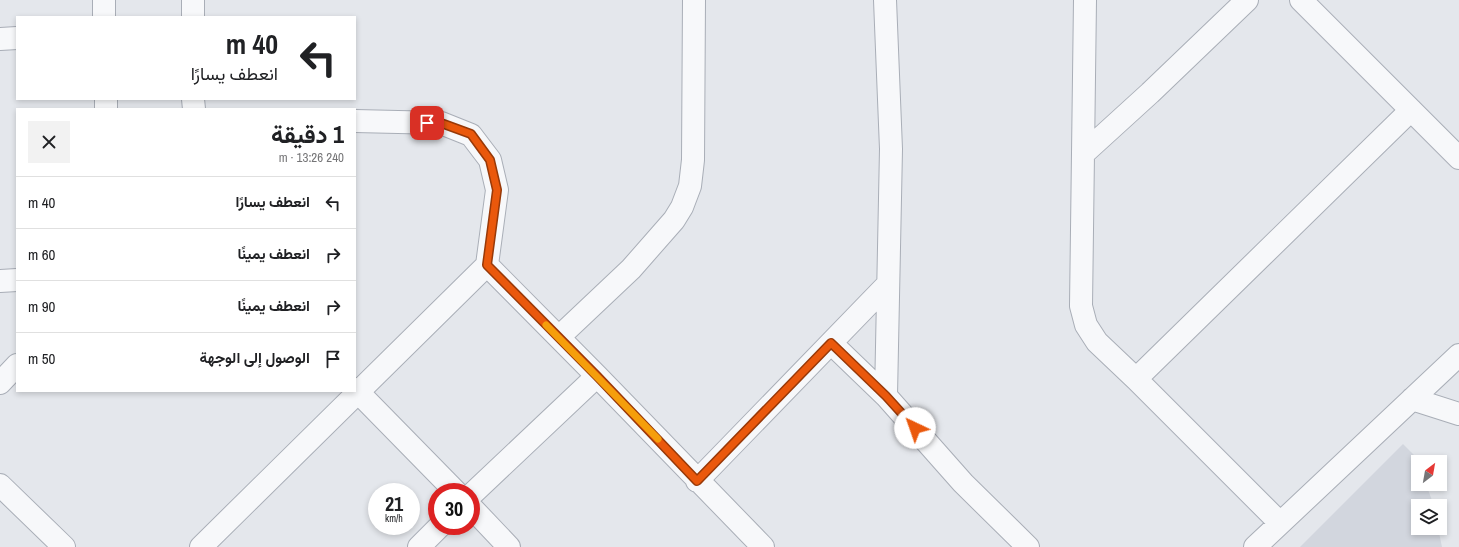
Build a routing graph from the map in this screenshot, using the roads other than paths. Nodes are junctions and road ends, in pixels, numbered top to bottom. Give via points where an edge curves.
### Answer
1 (104, 0) edge
2 (193, 0) edge
3 (694, 0) edge
4 (885, 0) edge
5 (1085, 0) edge
6 (1247, 0) edge
7 (1301, 0) edge
8 (104, 16) edge
9 (193, 16) edge
10 (16, 38) edge
11 (0, 39) edge
12 (1411, 110) junction
13 (356, 121) edge
14 (1083, 154) junction
15 (1459, 158) edge
16 (487, 265) junction
17 (16, 280) edge
18 (0, 281) edge
19 (887, 285) junction
20 (559, 337) junction
21 (831, 343) junction
22 (1459, 355) edge
23 (16, 366) edge
24 (597, 376) junction
25 (1136, 379) junction
26 (0, 383) edge
27 (357, 390) edge
28 (355, 392) edge
29 (886, 396) junction
30 (1412, 399) junction
31 (1459, 414) edge
32 (697, 481) junction
33 (447, 483) edge
34 (0, 485) edge
35 (480, 486) edge
36 (480, 516) edge
37 (1280, 523) junction
38 (431, 535) edge
39 (64, 547) edge
40 (201, 547) edge
41 (419, 547) edge
42 (509, 547) edge
43 (763, 547) edge
44 (1028, 547) edge
45 (1255, 547) edge

1 - 8 street
2 - 9 street
3 - 20 street via 692,160 690,186 682,207 674,220 631,269
4 - 19 street via 891,149
5 - 14 street
6 - 14 street
7 - 12 street
10 - 11 street
12 - 15 street
12 - 25 street
13 - 16 street via 441,123 471,134 490,160 497,190
14 - 25 street via 1081,306 1086,325 1097,342
16 - 20 street
16 - 27 street
17 - 18 street
19 - 21 street
19 - 29 street
20 - 24 street
21 - 29 street
21 - 32 street
22 - 30 street
23 - 26 street
24 - 32 street
24 - 35 street
25 - 37 street
27 - 33 street
28 - 40 street
29 - 44 street via 963,483
30 - 31 street
30 - 37 street
32 - 43 street
34 - 39 street
36 - 42 street
37 - 45 street
38 - 41 street

